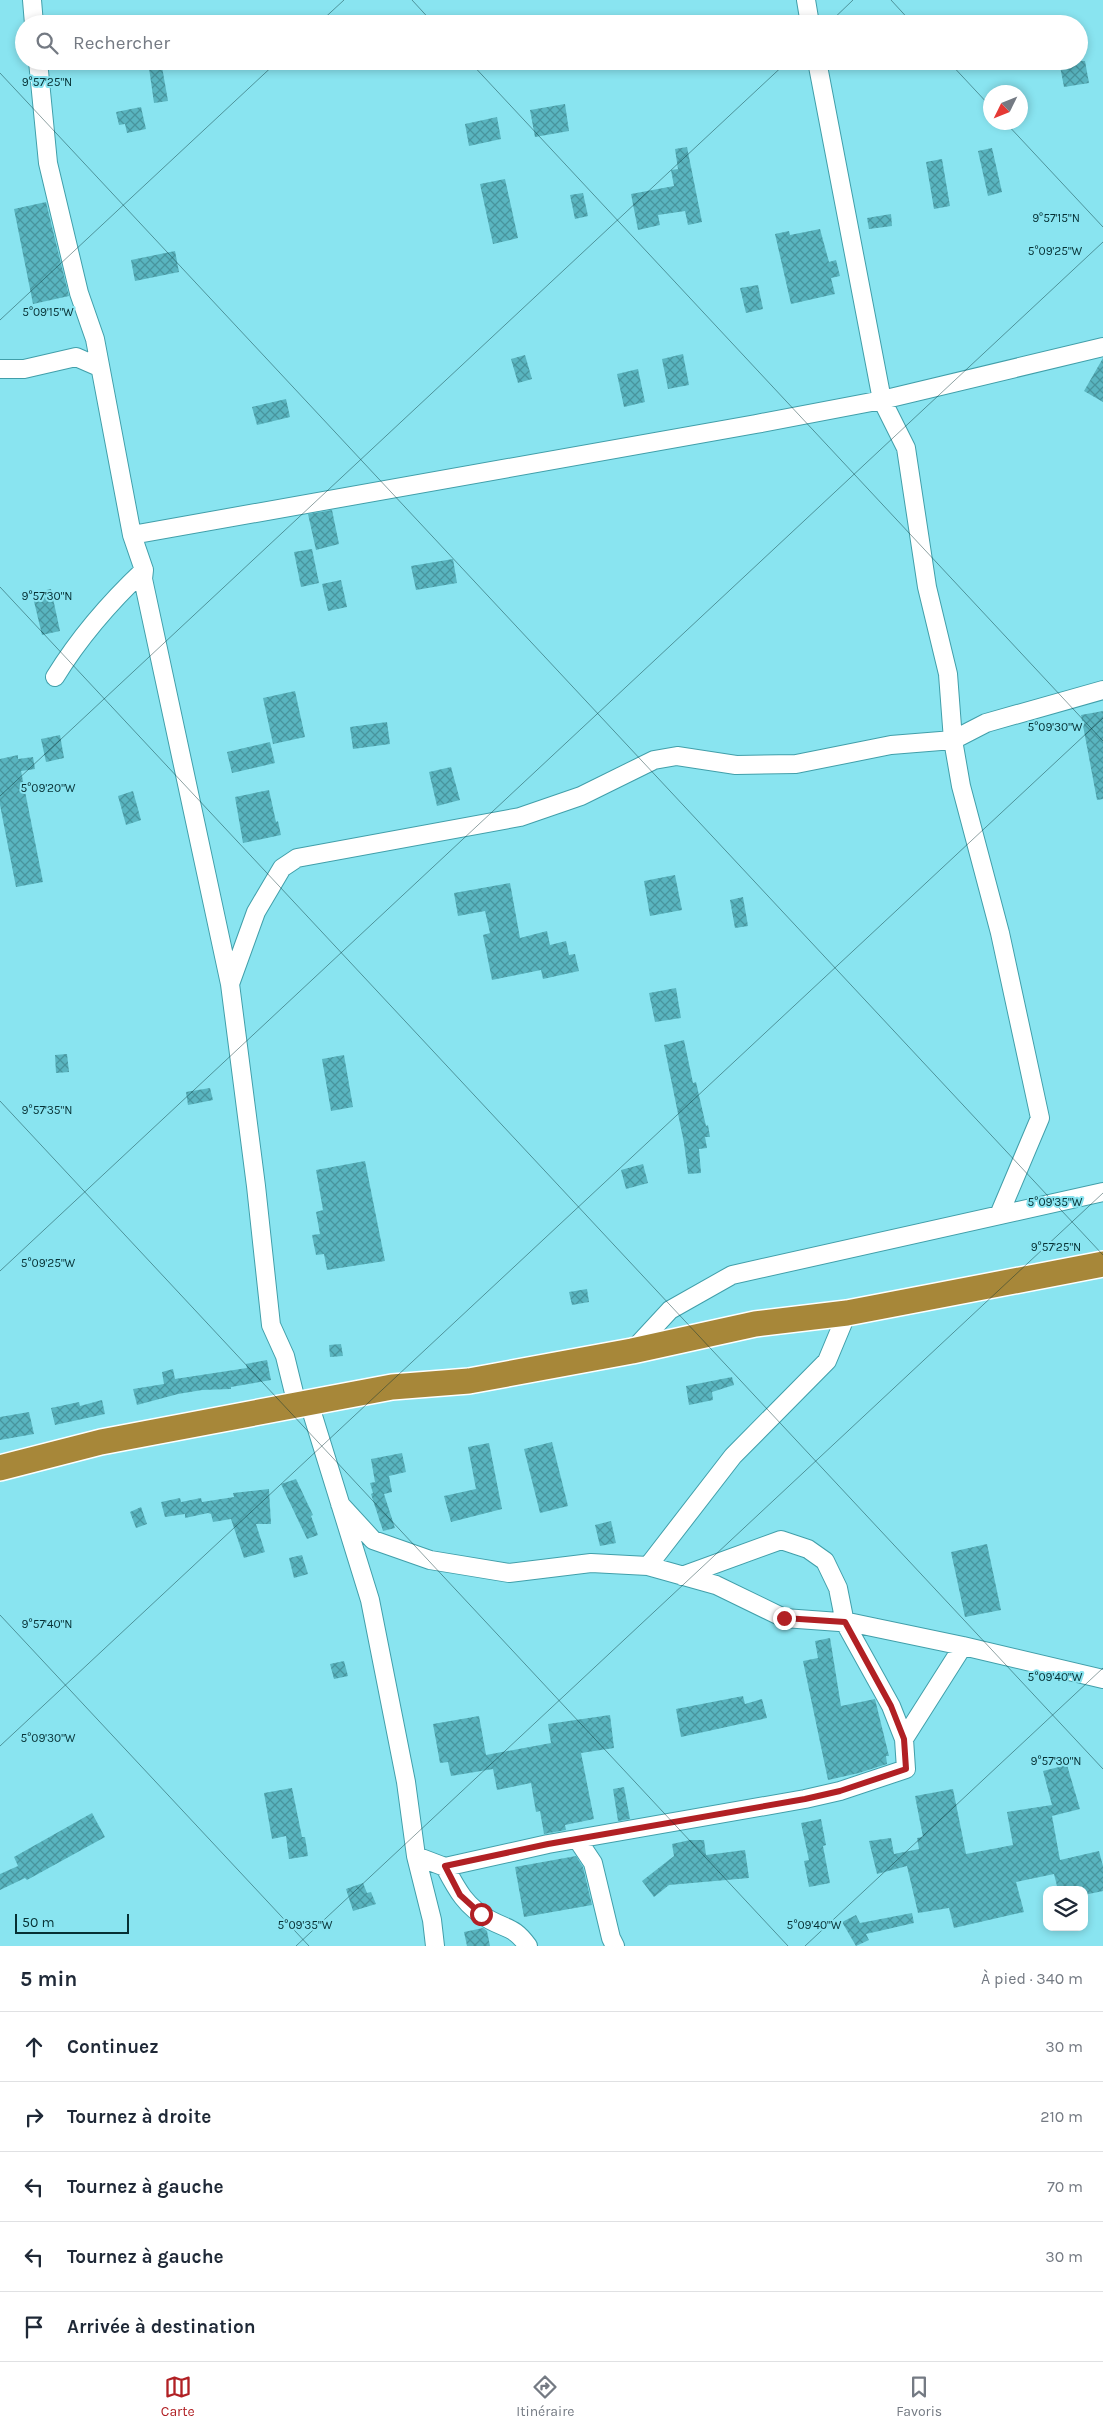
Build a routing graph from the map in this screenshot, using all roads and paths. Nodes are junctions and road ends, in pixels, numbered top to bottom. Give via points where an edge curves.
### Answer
1 (32, 0) edge
2 (806, 0) edge
3 (33, 15) edge
4 (808, 15) edge
5 (39, 70) edge
6 (820, 70) edge
7 (1103, 347) edge
8 (99, 367) junction
9 (0, 369) edge
10 (882, 400) junction
11 (132, 535) junction
12 (144, 570) junction
13 (54, 677) dead end
14 (1103, 690) edge
15 (953, 740) junction
16 (230, 984) junction
17 (1103, 1192) edge
18 (999, 1215) junction
19 (1103, 1264) edge
20 (848, 1313) junction
21 (632, 1351) junction
22 (303, 1404) junction
23 (0, 1468) edge
24 (340, 1504) junction
25 (648, 1566) junction
26 (682, 1576) junction
27 (845, 1622) junction
28 (963, 1646) junction
29 (1103, 1679) edge
30 (904, 1739) junction
31 (578, 1839) junction
32 (416, 1856) junction
33 (445, 1866) junction
34 (435, 1946) edge
35 (528, 1946) edge
36 (615, 1946) edge

1 - 3 street
2 - 4 street
5 - 8 street via 48,163 79,293 95,339
6 - 10 street
7 - 10 street
8 - 9 street via 76,357 24,369
8 - 11 street
10 - 11 street
10 - 15 street via 906,448 927,587 948,674
11 - 12 street
12 - 13 street via 94,624
12 - 16 street via 143,579
14 - 15 street via 986,723
15 - 16 street via 891,746 796,764 736,765 677,756 654,760 580,796 520,817 297,858 282,868 256,912
15 - 18 street via 961,786 1000,933 1040,1118
16 - 22 street via 271,1326
17 - 18 street
18 - 21 street via 732,1275 670,1310
19 - 20 highway
20 - 21 highway via 755,1324
20 - 25 street via 827,1362 733,1456
21 - 22 highway via 469,1381 392,1387
22 - 23 highway via 101,1442
22 - 24 street
24 - 25 street via 372,1540 430,1560 509,1573 591,1563
24 - 32 street via 370,1600 406,1782
25 - 26 street
26 - 27 street via 716,1585 784,1618
26 - 27 street via 781,1540 808,1549 825,1561 838,1588
27 - 28 street
27 - 30 street via 891,1706
28 - 29 street
28 - 30 street
30 - 31 street via 906,1769 840,1791
31 - 33 street
31 - 36 street via 592,1863
32 - 33 street
32 - 34 street
33 - 35 street via 460,1895 481,1914 517,1932

